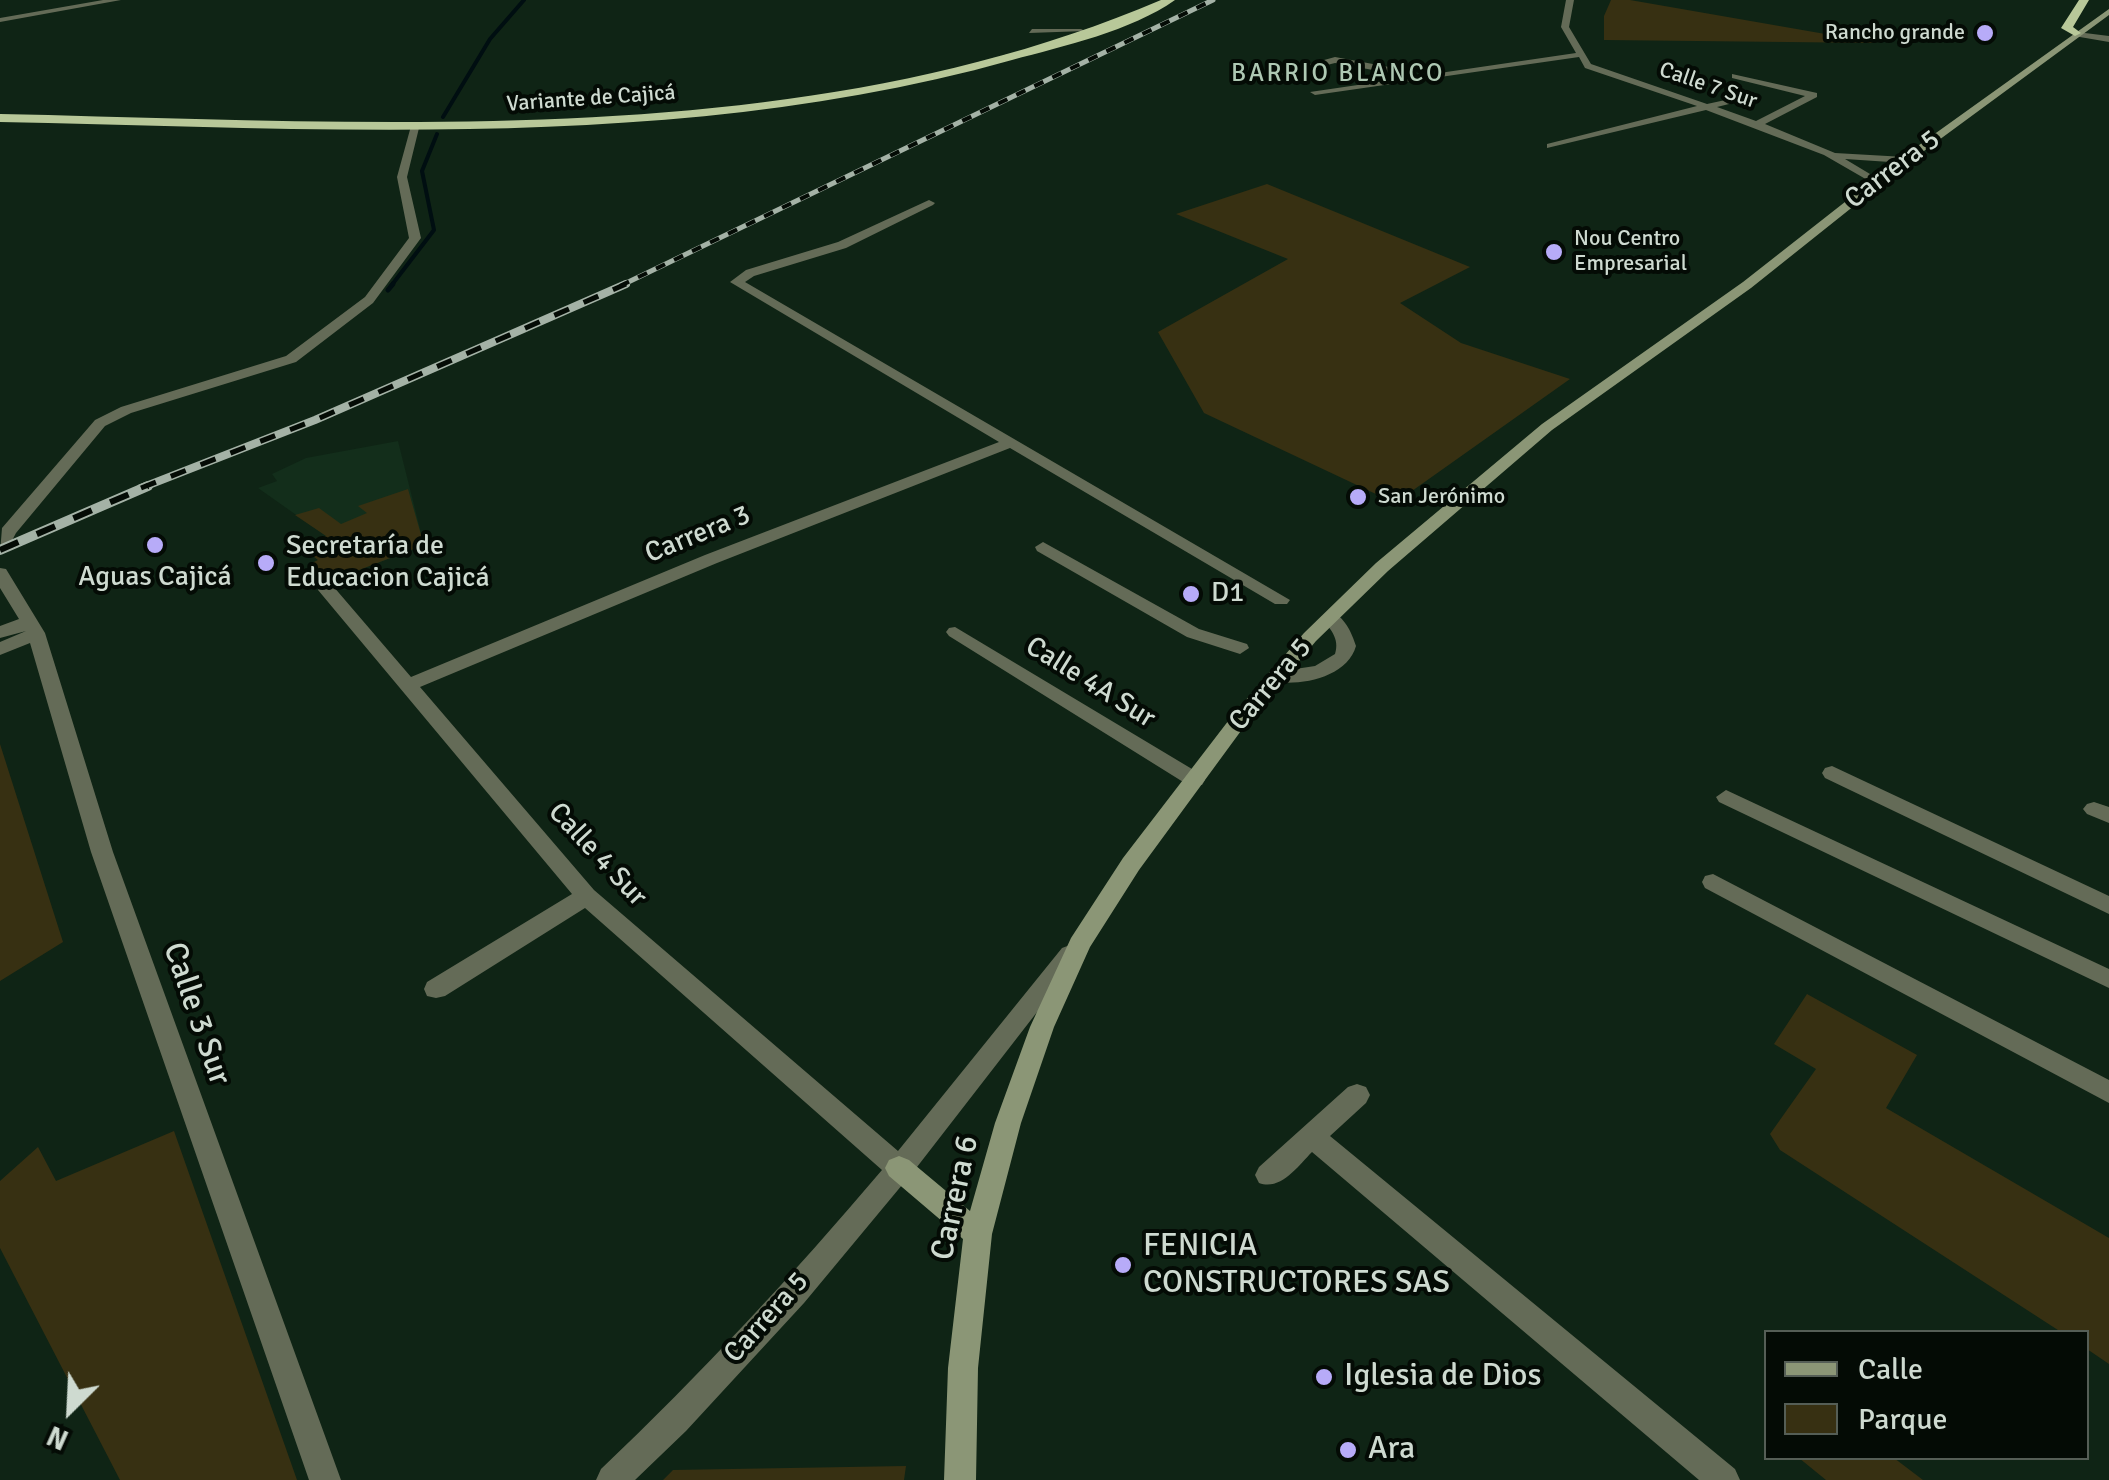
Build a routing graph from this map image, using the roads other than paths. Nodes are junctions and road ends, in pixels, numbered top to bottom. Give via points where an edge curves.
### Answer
1 (117, 0) edge
2 (1155, 0) edge
3 (1170, 0) edge
4 (1570, 0) edge
5 (2084, 0) edge
6 (2097, 0) edge
7 (2109, 11) edge
8 (0, 20) edge
9 (1081, 32) junction
10 (2075, 34) junction
11 (2109, 39) edge
12 (1028, 48) junction
13 (1578, 54) junction
14 (1271, 76) dead end
15 (1416, 76) junction
16 (1735, 76) dead end
17 (1315, 92) dead end
18 (1750, 96) dead end
19 (1708, 106) junction
20 (0, 110) edge
21 (0, 118) edge
22 (482, 123) junction
23 (1757, 124) junction
24 (423, 126) junction
25 (1551, 146) dead end
26 (1828, 154) junction
27 (1906, 160) junction
28 (1876, 182) junction
29 (928, 203) dead end
30 (1008, 444) junction
31 (1043, 546) dead end
32 (0, 548) edge
33 (0, 573) edge
34 (327, 590) dead end
35 (1281, 600) dead end
36 (1330, 617) junction
37 (33, 627) junction
38 (955, 632) dead end
39 (0, 633) edge
40 (0, 648) edge
41 (1240, 648) dead end
42 (1276, 677) junction
43 (411, 684) junction
44 (1832, 772) dead end
45 (1196, 780) junction
46 (1726, 797) dead end
47 (1714, 882) dead end
48 (586, 896) junction
49 (2109, 906) edge
50 (1079, 944) junction
51 (2109, 979) edge
52 (436, 989) dead end
53 (2109, 1092) edge
54 (1358, 1095) dead end
55 (1313, 1138) junction
56 (899, 1168) junction
57 (1268, 1175) dead end
58 (978, 1234) junction
59 (325, 1480) edge
60 (612, 1480) edge
61 (960, 1480) edge
62 (1724, 1480) edge

1 - 8 street
2 - 9 highway, Variante de Cajicá
3 - 22 highway, Variante de Cajicá via 1073,40 900,82 700,111
4 - 13 street via 1565,27
5 - 10 highway via 2066,28
6 - 10 main road, Carrera 5
7 - 10 main road, Carrera 5
9 - 12 highway, Variante de Cajicá
9 - 12 street via 1035,32
10 - 11 street
10 - 27 main road, Carrera 5
12 - 22 highway, Variante de Cajicá via 772,98
13 - 15 street
13 - 19 street, Calle 7 Sur via 1599,71
14 - 15 street via 1335,60
15 - 17 street
16 - 23 street via 1814,95
18 - 19 street
19 - 23 street, Calle 7 Sur
19 - 25 street
20 - 24 highway, Variante de Cajicá
21 - 24 highway, Variante de Cajicá
22 - 24 highway, Variante de Cajicá
23 - 26 street, Calle 7 Sur
24 - 32 street via 402,178 416,238 369,300 291,359 100,423
26 - 27 street
26 - 28 street
27 - 28 main road, Carrera 5
28 - 36 main road, Carrera 5 via 1547,427
29 - 30 street via 842,245 736,282
30 - 35 street
30 - 43 street, Carrera 3
31 - 41 street via 1193,632
33 - 37 street, Calle 3 Sur
34 - 43 street, Calle 4 Sur
36 - 42 main road, Carrera 5
36 - 42 street via 1343,630 1343,658 1309,676
37 - 39 street
37 - 40 street
37 - 59 street, Calle 3 Sur via 102,852
38 - 45 street, Calle 4A Sur
42 - 45 main road, Carrera 5
43 - 48 street, Calle 4 Sur
44 - 49 street
45 - 50 main road, Carrera 5
46 - 51 street
47 - 53 street
48 - 52 street
48 - 56 street, Calle 4 Sur
50 - 56 street, Carrera 5
50 - 58 main road, Carrera 6 via 1008,1123
54 - 55 street
55 - 57 street
55 - 62 street
56 - 58 main road
56 - 60 street, Carrera 5 via 728,1362
58 - 61 main road, Carrera 6 via 963,1368

